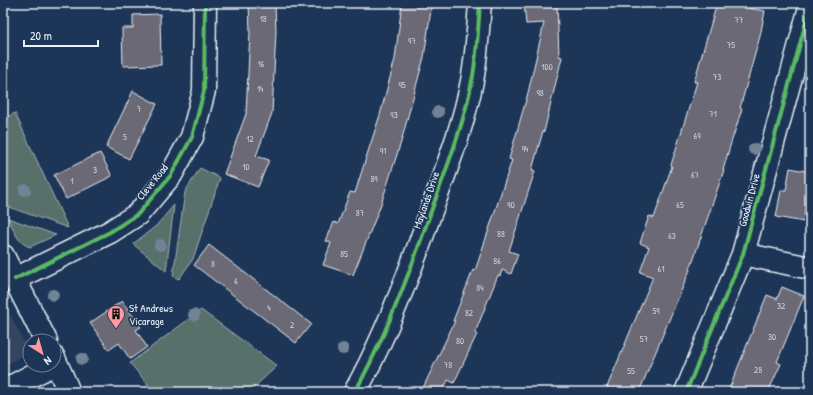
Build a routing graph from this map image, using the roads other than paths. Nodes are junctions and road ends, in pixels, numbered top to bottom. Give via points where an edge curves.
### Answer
1 (205, 3) edge
2 (480, 3) edge
3 (810, 7) edge
4 (743, 254) junction
5 (3, 256) edge
6 (810, 268) edge
7 (15, 279) junction
8 (42, 333) edge
9 (36, 373) edge
10 (57, 373) edge
11 (62, 390) edge
12 (3, 391) edge
13 (354, 392) edge
14 (686, 392) edge

1 - 7 street, Cleve Road via 204,91 192,137 171,175 138,214 110,232
2 - 13 street, Maylands Drive via 472,81 456,140 411,270 367,371
3 - 4 street, Goodwin Drive
4 - 6 street
4 - 14 street, Goodwin Drive
5 - 7 street
7 - 8 street
9 - 12 street
10 - 11 street

